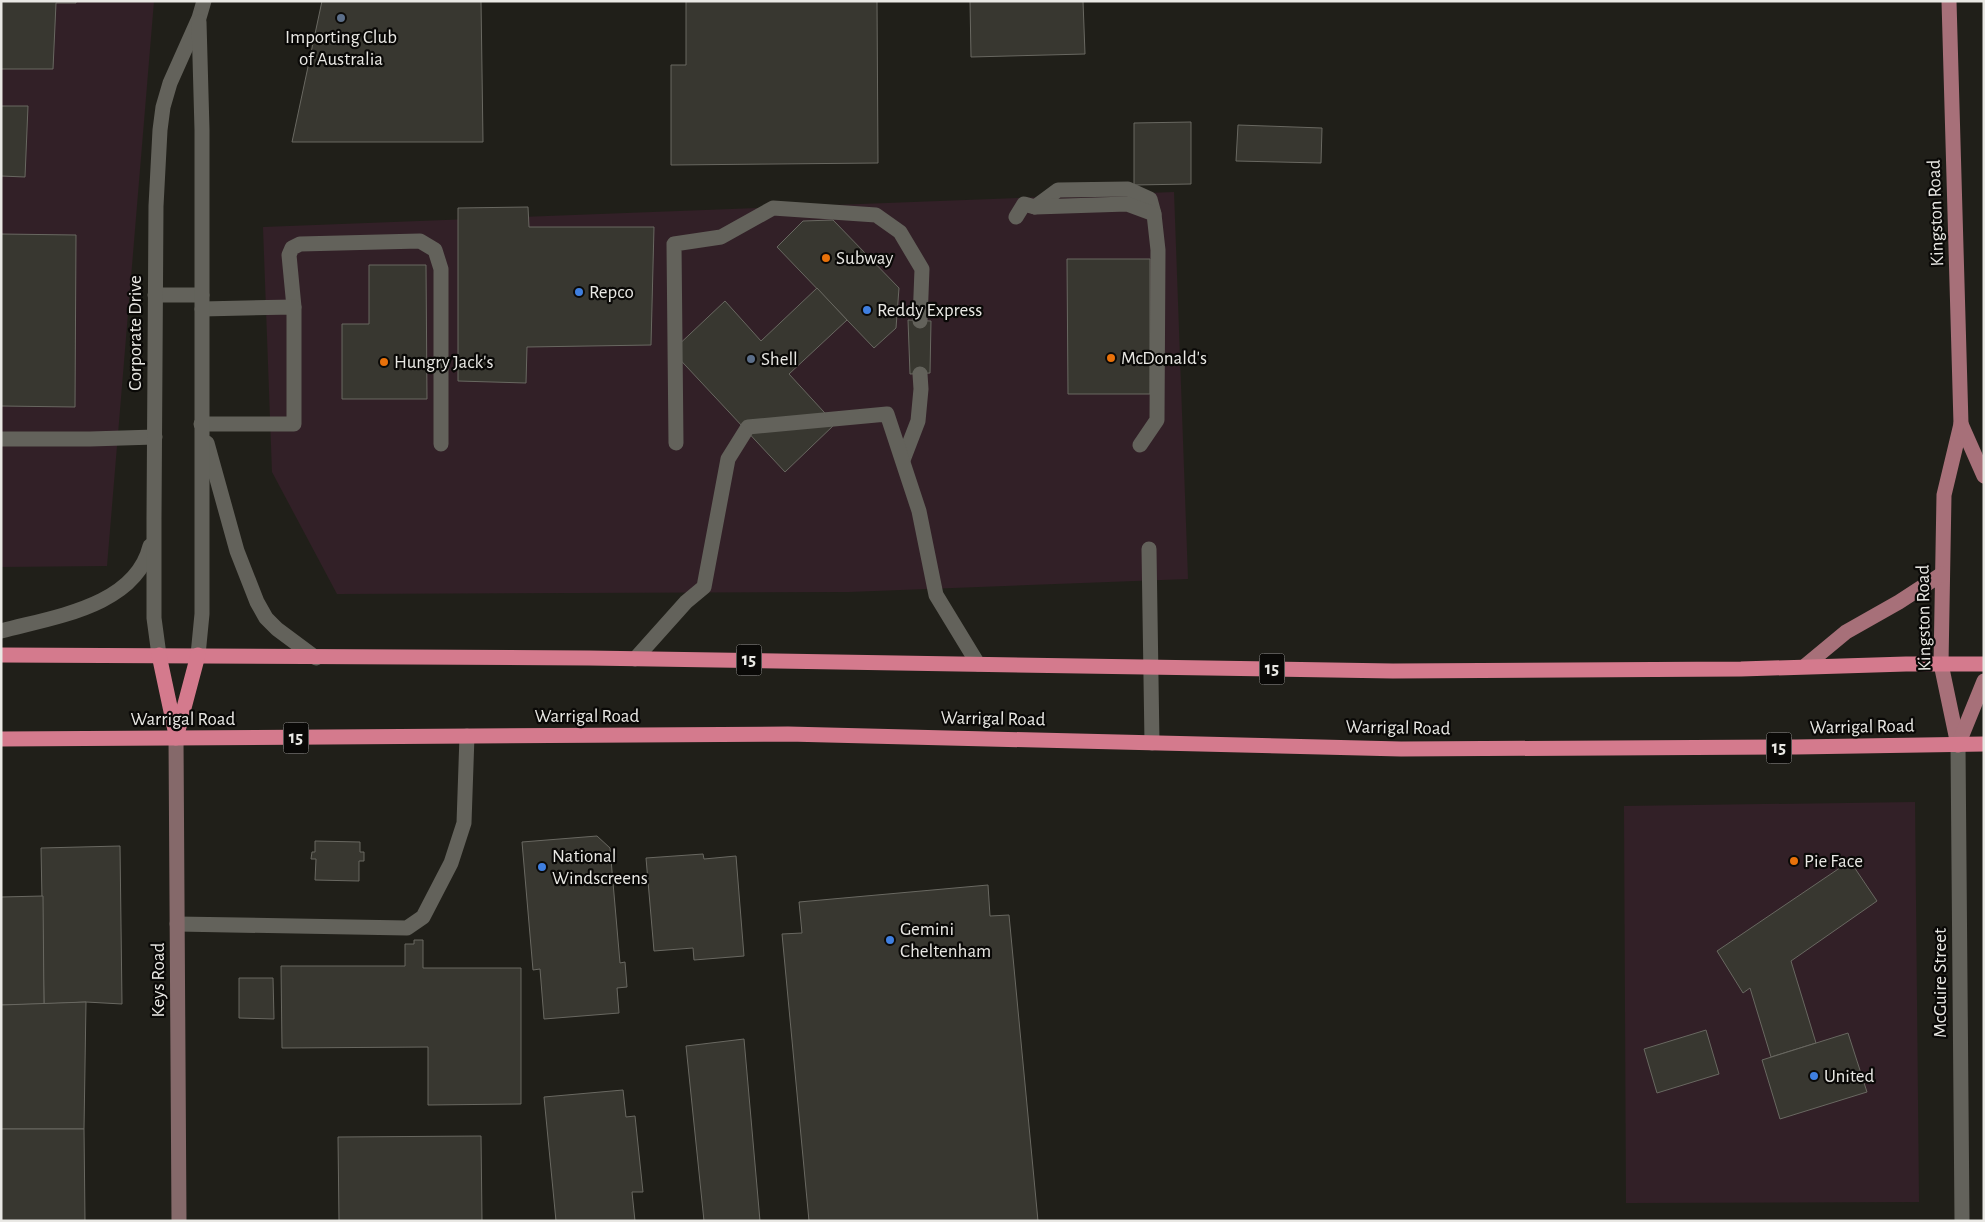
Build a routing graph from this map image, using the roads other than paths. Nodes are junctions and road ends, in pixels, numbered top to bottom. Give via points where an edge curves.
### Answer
1 (204, 1) edge
2 (1949, 1) edge
3 (199, 18) junction
4 (1016, 217) dead end
5 (155, 295) junction
6 (202, 302) junction
7 (294, 307) junction
8 (920, 321) dead end
9 (920, 374) dead end
10 (202, 424) junction
11 (1961, 424) junction
12 (155, 437) junction
13 (1, 439) edge
14 (441, 444) dead end
15 (676, 444) dead end
16 (1140, 445) dead end
17 (903, 460) junction
18 (1984, 476) edge
19 (154, 519) junction
20 (1149, 549) dead end
21 (1942, 574) junction
22 (1, 631) edge
23 (1, 655) edge
24 (160, 655) junction
25 (198, 656) junction
26 (316, 658) junction
27 (635, 659) junction
28 (978, 664) junction
29 (1941, 664) junction
30 (1984, 664) edge
31 (1805, 666) junction
32 (1151, 667) junction
33 (1984, 681) edge
34 (467, 736) junction
35 (176, 738) junction
36 (1, 739) edge
37 (1152, 743) junction
38 (1984, 744) edge
39 (1958, 745) junction
40 (178, 924) junction
41 (179, 1221) edge
42 (1962, 1221) edge

1 - 3 street, Corporate Drive
2 - 11 main road, Kingston Road
3 - 5 street, Corporate Drive via 170,82 161,118
3 - 6 street, Corporate Drive
4 - 16 street via 1024,204 1035,207 1127,204 1154,214 1158,250 1157,420
5 - 6 street
5 - 12 street, Corporate Drive
6 - 7 street
6 - 10 street, Corporate Drive
7 - 10 street via 294,424
7 - 14 street via 289,255 292,248 300,244 420,241 435,250 442,269
8 - 15 street via 922,269 900,232 876,215 773,208 721,237 674,244
9 - 17 street via 918,421
10 - 25 street, Corporate Drive via 202,614
10 - 26 street via 237,551 257,602 277,630
11 - 18 main road, Kingston Road
11 - 21 main road, Kingston Road via 1944,495
12 - 13 street
12 - 19 street, Corporate Drive
17 - 27 street via 887,414 748,427 728,459 704,587 686,602
17 - 28 street via 919,511 936,595
19 - 22 street via 145,562 118,592 88,606
19 - 24 street, Corporate Drive via 154,618
20 - 32 street
21 - 29 main road, Kingston Road
21 - 31 main road via 1846,632
23 - 24 highway, 15
24 - 25 highway, 15
24 - 35 highway
25 - 26 highway, 15
25 - 35 highway
26 - 27 highway, 15
27 - 28 highway, 15
28 - 32 highway, 15
29 - 30 highway, 15
29 - 31 highway, 15
29 - 39 main road, Kingston Road
31 - 32 highway, 15 via 1402,671
32 - 37 street
33 - 39 main road
34 - 35 highway, Warrigal Road / 15
34 - 37 highway, Warrigal Road / 15 via 788,734
34 - 40 street via 464,823 451,863 423,916 407,928
35 - 36 highway, Warrigal Road / 15
35 - 40 street, Keys Road
37 - 39 highway, Warrigal Road / 15 via 1464,749
38 - 39 highway, Warrigal Road / 15
39 - 42 street, McGuire Street
40 - 41 street, Keys Road

